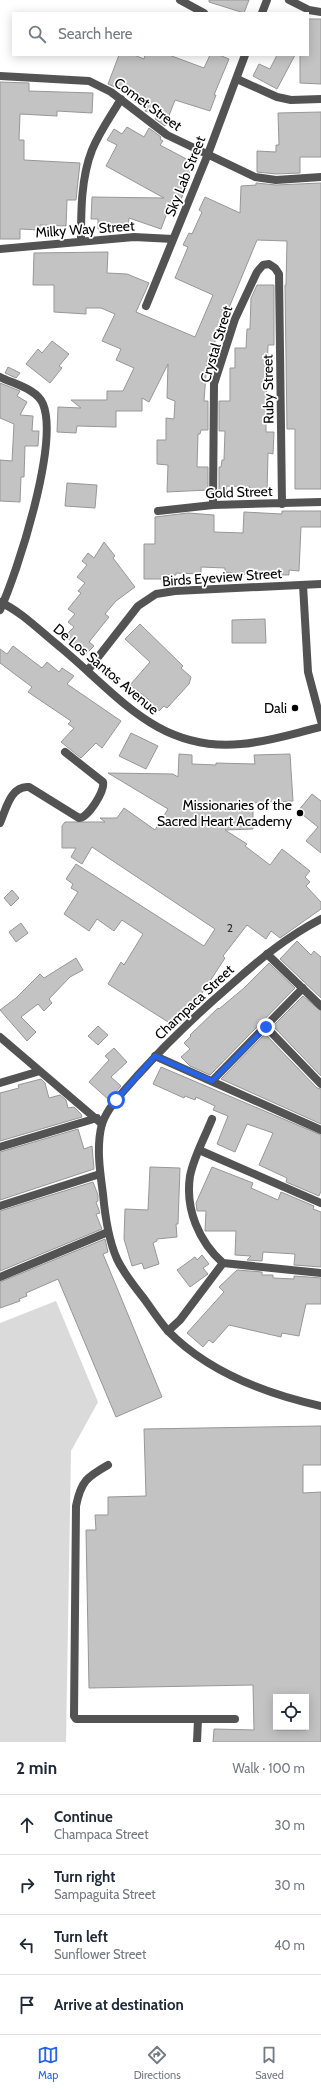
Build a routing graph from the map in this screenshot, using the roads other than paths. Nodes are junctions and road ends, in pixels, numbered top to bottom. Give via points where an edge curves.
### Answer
1 (180, 0) edge
2 (267, 0) edge
3 (288, 0) edge
4 (202, 12) edge
5 (262, 12) edge
6 (321, 12) edge
7 (245, 56) edge
8 (0, 76) edge
9 (237, 78) junction
10 (121, 99) junction
11 (321, 99) edge
12 (208, 154) junction
13 (321, 177) edge
14 (173, 239) junction
15 (81, 241) junction
16 (0, 249) edge
17 (279, 274) joint
18 (146, 306) dead end
19 (0, 377) edge
20 (321, 502) edge
21 (282, 504) junction
22 (213, 505) junction
23 (158, 511) dead end
24 (321, 584) edge
25 (303, 585) junction
26 (1, 605) edge
27 (88, 670) junction
28 (321, 721) edge
29 (321, 727) edge
30 (65, 752) dead end
31 (0, 823) edge
32 (321, 919) edge
33 (267, 954) junction
34 (303, 988) junction
35 (321, 1006) edge
36 (266, 1027) junction
37 (0, 1037) edge
38 (155, 1056) junction
39 (40, 1071) junction
40 (212, 1081) junction
41 (0, 1083) edge
42 (321, 1084) edge
43 (212, 1119) dead end
44 (100, 1121) junction
45 (321, 1130) edge
46 (0, 1147) edge
47 (199, 1150) junction
48 (100, 1174) junction
49 (321, 1203) edge
50 (0, 1206) edge
51 (108, 1232) junction
52 (223, 1263) junction
53 (321, 1273) edge
54 (0, 1277) edge
55 (168, 1331) junction
56 (321, 1406) edge
57 (108, 1465) dead end
58 (198, 1719) junction
59 (235, 1719) dead end
60 (197, 1742) edge

1 - 4 street
2 - 5 street
3 - 6 street via 309,10
7 - 9 street, Sky Lab Street
8 - 10 street, Comet Street via 89,81
9 - 11 street via 277,97 291,100
9 - 12 street, Sky Lab Street
10 - 12 street, Comet Street via 167,135
10 - 15 street via 92,151 81,204
12 - 13 street, Comet Street via 255,177 276,180
12 - 14 street, Sky Lab Street
14 - 15 street, Milky Way Street via 134,237
14 - 18 street, Sky Lab Street
15 - 16 street, Milky Way Street
17 - 21 street, Ruby Street
17 - 22 street, Crystal Street via 269,264 263,265 257,272 235,319 214,384
19 - 26 street via 34,393 42,403 47,419 44,467 29,527
20 - 21 street, Gold Street
21 - 22 street, Gold Street
22 - 23 street, Gold Street
24 - 25 street, Birds Eyeview Street
25 - 27 street, Birds Eyeview Street via 156,594 138,606
25 - 28 street via 308,672
26 - 27 street, De Los Santos Avenue via 22,616
27 - 29 street, De Los Santos Avenue via 155,727 197,742 245,744
30 - 31 street via 103,782 103,790 86,815 79,818 29,787 22,786 10,799
32 - 33 street, Champaca Street via 300,930
33 - 34 street
33 - 38 street, Champaca Street via 202,1010
34 - 35 street
34 - 36 street
36 - 40 street
36 - 42 street
37 - 39 street
38 - 40 street
38 - 44 street, Champaca Street
39 - 41 street
39 - 44 street
40 - 45 street
43 - 47 street
44 - 46 street
44 - 48 street, Champaca Street
47 - 49 street
47 - 52 street via 190,1175 189,1198 193,1220 212,1253
48 - 50 street
48 - 51 street, Champaca Street
51 - 54 street
51 - 55 street, Champaca Street via 118,1260 128,1277
52 - 53 street
52 - 55 street via 180,1320
55 - 56 street, Champaca Street via 196,1354 243,1382 290,1399
57 - 58 street via 88,1477 80,1490 76,1506 74,1716 76,1719
58 - 59 street
58 - 60 street

